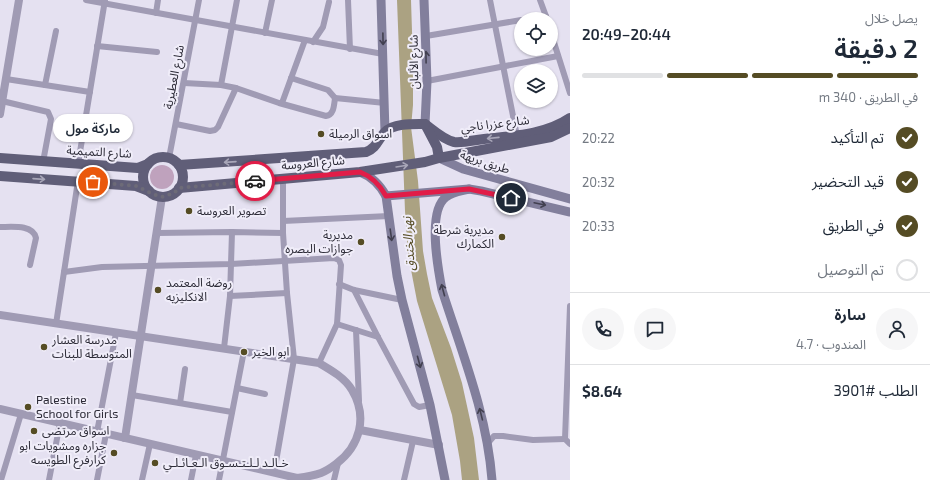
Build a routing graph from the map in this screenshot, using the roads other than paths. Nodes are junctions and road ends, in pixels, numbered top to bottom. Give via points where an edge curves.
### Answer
1 (19, 0) edge
2 (86, 0) edge
3 (158, 0) edge
4 (199, 0) edge
5 (237, 0) edge
6 (272, 0) edge
7 (348, 0) edge
8 (381, 0) edge
9 (424, 0) edge
10 (490, 0) edge
11 (540, 0) edge
12 (104, 2) edge
13 (329, 2) dead end
14 (545, 12) edge
15 (156, 13) junction
16 (196, 20) junction
17 (514, 21) edge
18 (495, 24) junction
19 (232, 27) junction
20 (56, 31) dead end
21 (266, 33) junction
22 (426, 36) junction
23 (305, 40) junction
24 (313, 42) junction
25 (97, 46) junction
26 (350, 49) junction
27 (157, 52) dead end
28 (383, 54) junction
29 (558, 56) joint
30 (503, 67) junction
31 (291, 78) junction
32 (6, 79) junction
33 (426, 81) junction
34 (184, 83) junction
35 (45, 85) junction
36 (221, 85) junction
37 (236, 88) junction
38 (90, 92) junction
39 (570, 93) edge
40 (335, 98) junction
41 (2, 101) junction
42 (282, 103) junction
43 (385, 103) junction
44 (0, 114) edge
45 (68, 117) dead end
46 (570, 118) edge
47 (85, 120) junction
48 (176, 124) junction
49 (420, 124) junction
50 (570, 128) edge
51 (385, 132) junction
52 (517, 136) junction
53 (0, 158) edge
54 (169, 158) junction
55 (439, 158) junction
56 (43, 162) junction
57 (425, 162) joint
58 (78, 164) junction
59 (148, 164) junction
60 (179, 165) junction
61 (360, 172) junction
62 (0, 176) edge
63 (283, 178) junction
64 (78, 181) junction
65 (179, 188) junction
66 (469, 189) junction
67 (149, 191) junction
68 (386, 196) junction
69 (162, 197) junction
70 (570, 198) edge
71 (568, 212) edge
72 (389, 216) junction
73 (283, 221) junction
74 (0, 227) edge
75 (232, 232) junction
76 (157, 233) junction
77 (283, 233) junction
78 (286, 262) junction
79 (231, 264) junction
80 (30, 265) dead end
81 (152, 266) junction
82 (64, 272) junction
83 (339, 284) junction
84 (354, 290) junction
85 (287, 294) junction
86 (230, 296) junction
87 (402, 300) junction
88 (570, 306) edge
89 (0, 315) edge
90 (56, 324) junction
91 (337, 324) junction
92 (569, 328) edge
93 (356, 330) junction
94 (116, 332) junction
95 (141, 336) junction
96 (378, 337) junction
97 (224, 348) junction
98 (244, 351) junction
99 (294, 359) junction
100 (319, 363) junction
101 (184, 369) dead end
102 (237, 388) junction
103 (264, 394) dead end
104 (132, 395) junction
105 (180, 403) junction
106 (359, 404) junction
107 (430, 405) junction
108 (0, 409) edge
109 (232, 412) junction
110 (21, 414) junction
111 (60, 423) junction
112 (360, 430) junction
113 (97, 432) junction
114 (106, 434) junction
115 (125, 438) junction
116 (565, 438) junction
117 (413, 440) junction
118 (488, 443) junction
119 (150, 444) junction
120 (570, 444) edge
121 (439, 446) junction
122 (196, 455) junction
123 (223, 461) junction
124 (338, 463) junction
125 (274, 473) junction
126 (1, 479) edge
127 (296, 479) edge
128 (49, 480) edge
129 (97, 480) edge
130 (142, 480) edge
131 (191, 480) edge
132 (219, 480) edge
133 (334, 480) edge
134 (404, 480) edge
135 (445, 480) edge
136 (492, 480) edge

1 - 32 street
2 - 12 street
3 - 15 street
4 - 16 street, شارع العطيرية
5 - 19 street
6 - 21 street
7 - 26 street
8 -> 28 main road
9 - 22 main road, شارع الألبان
10 - 18 street
11 - 14 street
12 - 15 street
12 - 25 street
13 - 24 street via 323,27
15 - 16 street
16 - 19 street
16 - 34 street, شارع العطيرية
17 - 18 street
18 - 22 street
18 - 30 street
19 - 21 street
19 - 36 street
20 - 35 street
21 - 23 street
33 -> 22 main road, شارع الألبان
23 - 24 street
23 - 31 street
24 - 26 street
25 - 27 street
25 - 38 street
26 - 28 street
28 - 43 main road
29 - 30 street
29 - 39 street
30 - 33 street
30 - 52 street
31 - 40 street via 328,90
31 - 42 street
32 - 35 street
32 - 41 street
33 - 49 main road, شارع الألبان
34 - 36 street
34 - 48 street, شارع العطيرية
35 - 38 street
36 - 37 street
37 - 42 street
37 - 48 street via 215,130
38 - 47 street
40 - 42 street via 330,116
40 - 43 street
41 - 44 street
41 - 56 street via 49,113 51,119
43 - 51 main road
45 - 47 street
46 - 52 main road, شارع عزرا ناجي via 549,129
47 - 58 street
48 - 54 street, شارع العطيرية
49 - 51 main road via 394,127
52 -> 49 main road, شارع عزرا ناجي via 454,142
49 - 55 main road via 437,147
50 - 55 main road, شارع عزرا ناجي via 551,137
51 -> 60 main road, شارع العروسة via 376,146 366,152
53 - 56 main road, شارع التميمية
54 - 59 main road via 159,157
54 - 60 main road
55 - 57 main road, شارع عزرا ناجي
55 - 70 main road, طريق بريهة via 463,169
56 - 58 main road, شارع التميمية
61 -> 57 main road, شارع العروسة
58 - 59 main road, شارع التميمية via 138,168
59 - 67 main road via 144,168 143,179
60 - 65 main road via 182,177
61 - 63 main road, شارع العروسة
61 - 68 main road via 378,184
62 -> 64 main road
63 - 65 main road, شارع العروسة
63 - 73 street
64 - 67 main road via 136,186
64 - 82 street
65 - 69 main road via 174,193
66 - 68 main road
66 -> 71 main road
118 -> 66 main road via 471,378 442,290 436,243 436,216 440,202 450,194
67 - 69 main road
68 - 72 main road
69 - 76 street
70 - 71 street
72 - 73 street
72 -> 87 main road
73 - 77 street
74 - 80 street via 29,229 36,235
75 - 76 street
75 - 77 street
75 - 79 street
76 - 81 street
77 - 78 street
78 - 79 street
78 - 83 street via 334,258 339,260
78 - 85 street
79 - 81 street
79 - 86 street
81 - 82 street via 102,267
81 - 95 street
82 - 90 street
83 - 84 street
83 - 91 street
84 - 87 street
84 - 96 street
85 - 86 street
85 - 99 street
86 - 97 street
87 -> 107 main road
88 - 92 street
89 - 90 street
90 - 94 street
91 - 93 street
91 - 100 street
92 - 116 street
93 - 96 street
93 - 106 street
94 - 95 street
94 - 113 street
95 - 97 street
95 - 104 street
96 - 107 street via 415,405
97 - 98 street
98 - 99 street
98 - 102 street
99 - 100 street
99 - 125 street
100 - 106 street via 342,379 352,390
101 - 105 street
102 - 103 street
102 - 109 street
104 - 105 street
104 - 115 street
105 - 109 street
106 - 112 street
107 - 121 main road
108 - 110 street
109 - 123 street
110 - 111 street
110 - 126 street
111 - 113 street
111 - 128 street
112 - 117 street
112 - 124 street via 354,445
113 - 114 street
114 - 115 street
114 - 129 street
115 - 119 street
116 - 118 street via 533,440 494,436
116 - 120 street
117 - 121 street
117 - 134 street
118 - 136 main road
119 - 122 street
119 - 130 street
121 - 135 main road
122 - 123 street
122 - 131 street
123 - 125 street
123 - 132 street
124 - 127 street via 322,473
124 - 133 street
125 - 127 street

